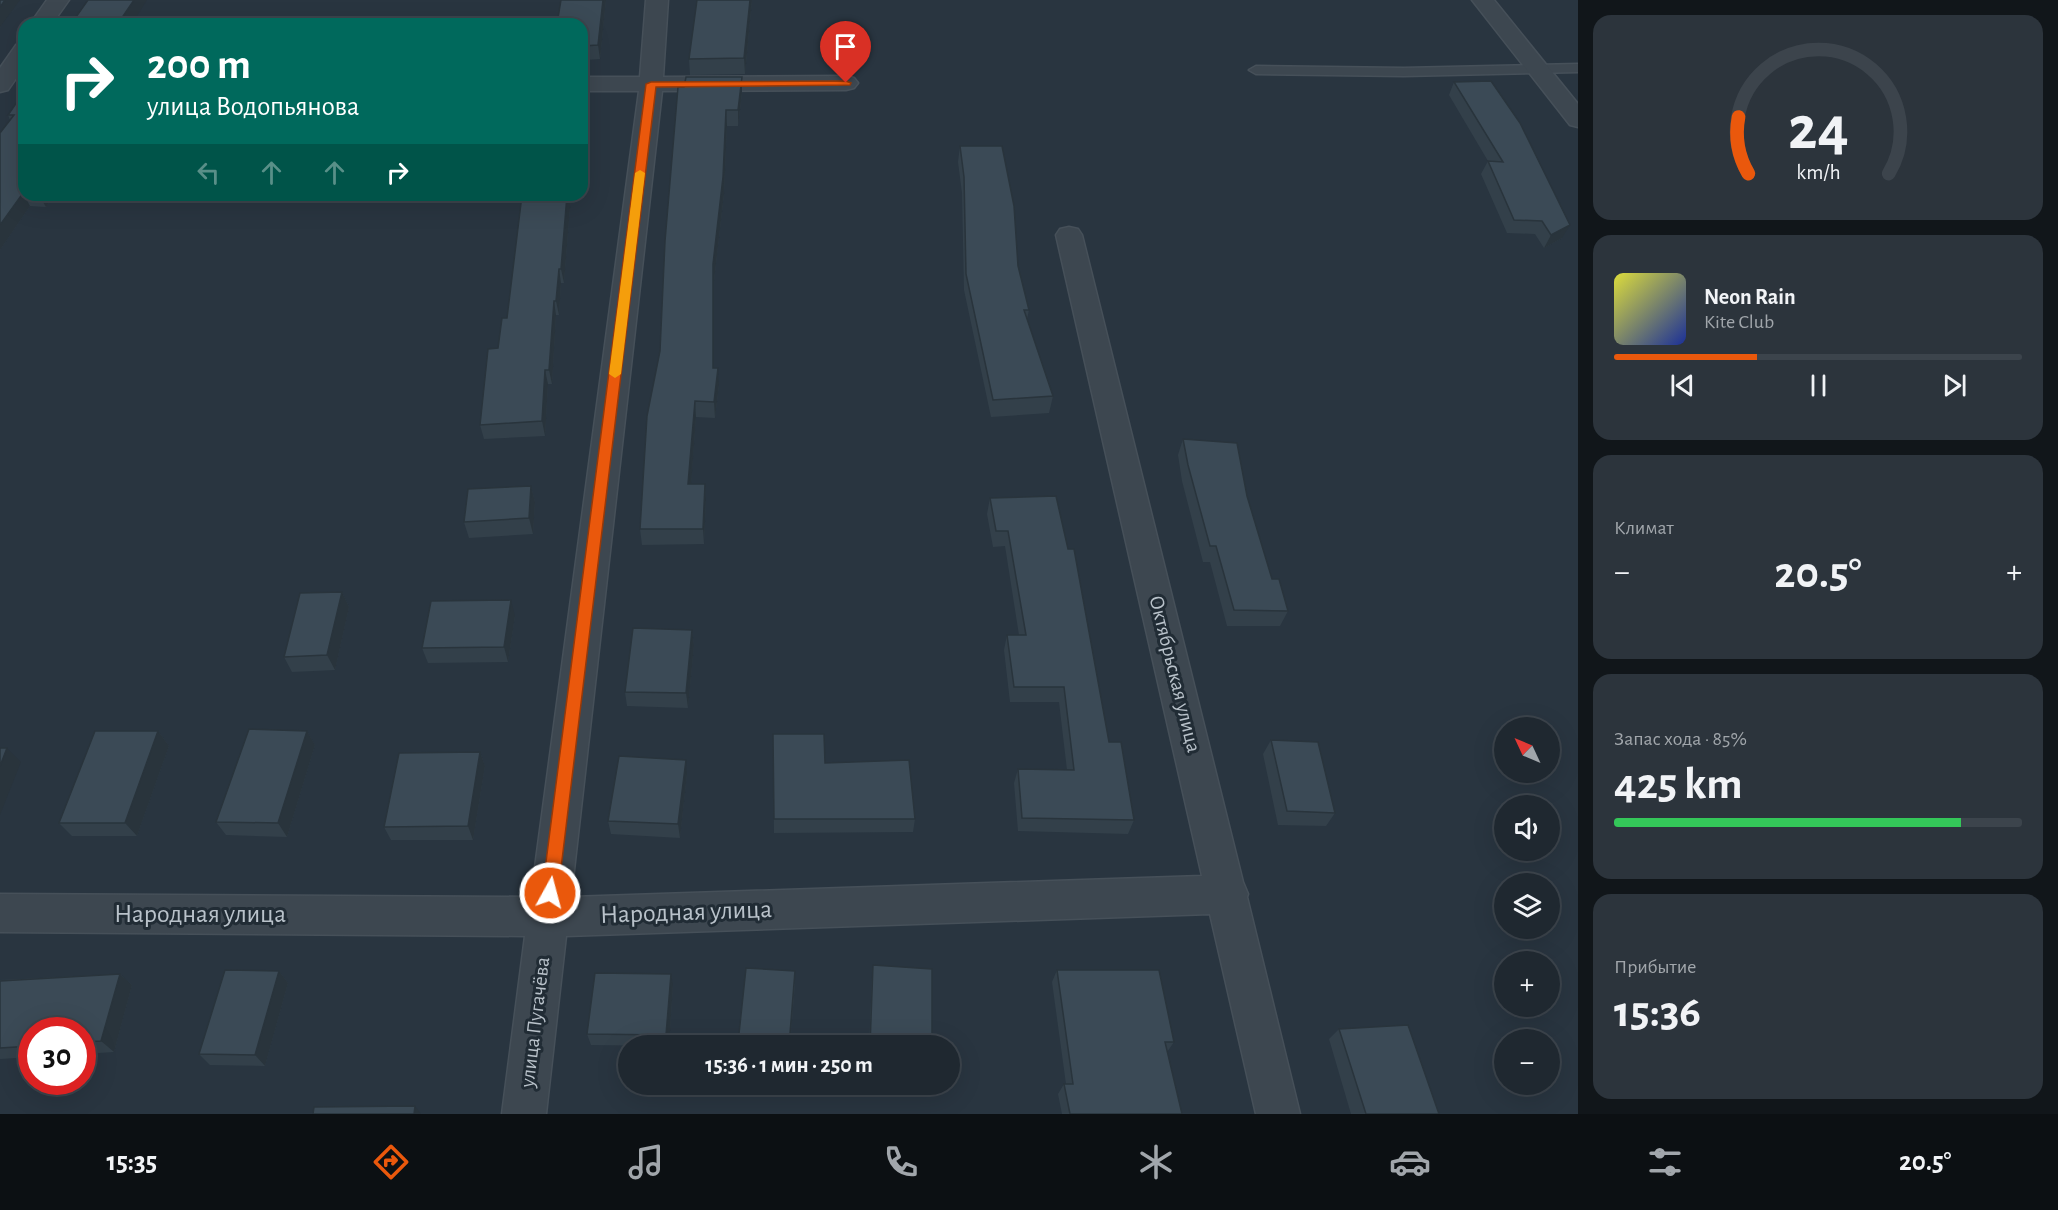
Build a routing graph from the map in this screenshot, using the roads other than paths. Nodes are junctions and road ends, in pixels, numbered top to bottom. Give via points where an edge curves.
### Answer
1 (58, 0) edge
2 (657, 0) edge
3 (1483, 0) edge
4 (45, 18) edge
5 (18, 61) edge
6 (1578, 68) edge
7 (1536, 69) junction
8 (1256, 70) dead end
9 (7, 81) edge
10 (846, 83) dead end
11 (588, 84) edge
12 (651, 84) junction
13 (1578, 120) edge
14 (1069, 235) dead end
15 (1228, 894) junction
16 (0, 913) edge
17 (547, 917) junction
18 (524, 1114) edge
19 (1278, 1114) edge

1 - 4 street
2 - 12 street, улица Пугачёва
3 - 7 street
5 - 9 street
6 - 7 lane
7 - 8 lane
7 - 13 street
10 - 12 street
11 - 12 street
12 - 17 street, улица Пугачёва
14 - 15 street, Октябрьская улица
15 - 17 street, Народная улица
15 - 19 street, Октябрьская улица
16 - 17 street, Народная улица
17 - 18 street, улица Пугачёва

